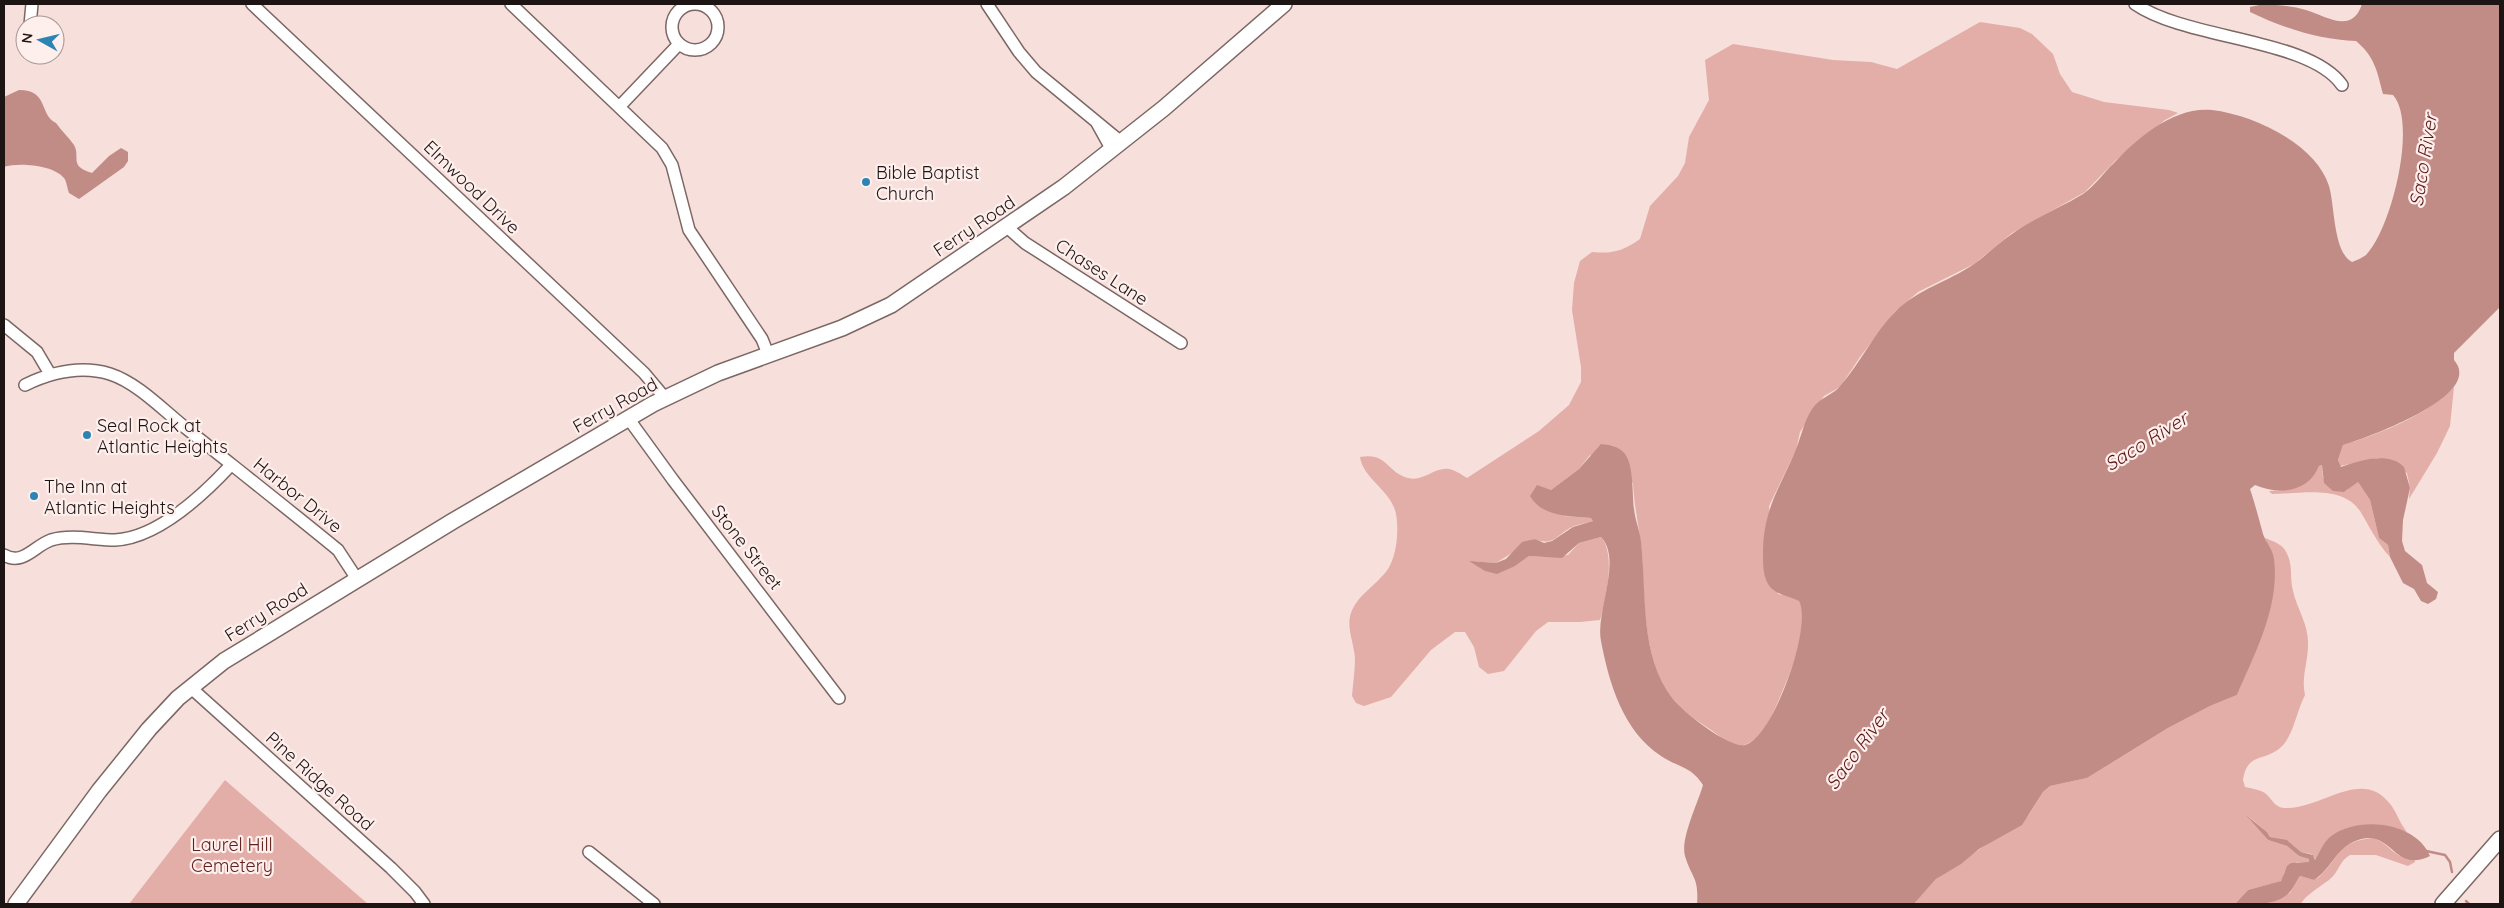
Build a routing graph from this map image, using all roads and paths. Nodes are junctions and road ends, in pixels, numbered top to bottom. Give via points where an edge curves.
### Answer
1 (252, 4) edge
2 (511, 4) edge
3 (987, 4) edge
4 (1284, 4) edge
5 (2135, 4) edge
6 (679, 44) junction
7 (2342, 85) dead end
8 (620, 106) junction
9 (1117, 146) junction
10 (1007, 227) junction
11 (4, 325) edge
12 (1181, 343) dead end
13 (768, 354) junction
14 (50, 374) junction
15 (25, 385) dead end
16 (665, 398) junction
17 (628, 418) junction
18 (231, 465) junction
19 (4, 555) edge
20 (357, 579) junction
21 (190, 688) junction
22 (840, 698) dead end
23 (2500, 839) edge
24 (589, 852) dead end
25 (650, 903) edge
26 (16, 904) edge
27 (424, 904) edge
28 (2443, 904) edge

1 - 16 street, Elmwood Drive via 638,367
2 - 8 street
3 - 9 street via 1028,63 1110,131
4 - 9 main road, Ferry Road
5 - 7 street via 2168,21 2319,64
6 - 6 street via 696,50 711,43 718,28 709,9 694,4 676,14 672,30
6 - 8 street
8 - 13 street via 669,160 688,230 762,339
9 - 10 main road, Ferry Road
10 - 12 street, Chases Lane via 1025,243
10 - 13 main road, Ferry Road via 891,305 842,328
11 - 14 street via 37,352
13 - 16 main road, Ferry Road
14 - 15 street, Harbor Drive
14 - 18 street, Harbor Drive via 79,370 104,372 119,378
16 - 17 main road, Ferry Road
17 - 20 main road, Ferry Road
17 - 22 street, Stone Street
18 - 19 street via 185,508 130,538 58,539 20,558
18 - 20 street, Harbor Drive via 338,550
20 - 21 main road, Ferry Road via 231,656
21 - 26 main road, Ferry Road via 123,761
21 - 27 street, Pine Ridge Road via 391,868
23 - 28 main road
24 - 25 street

